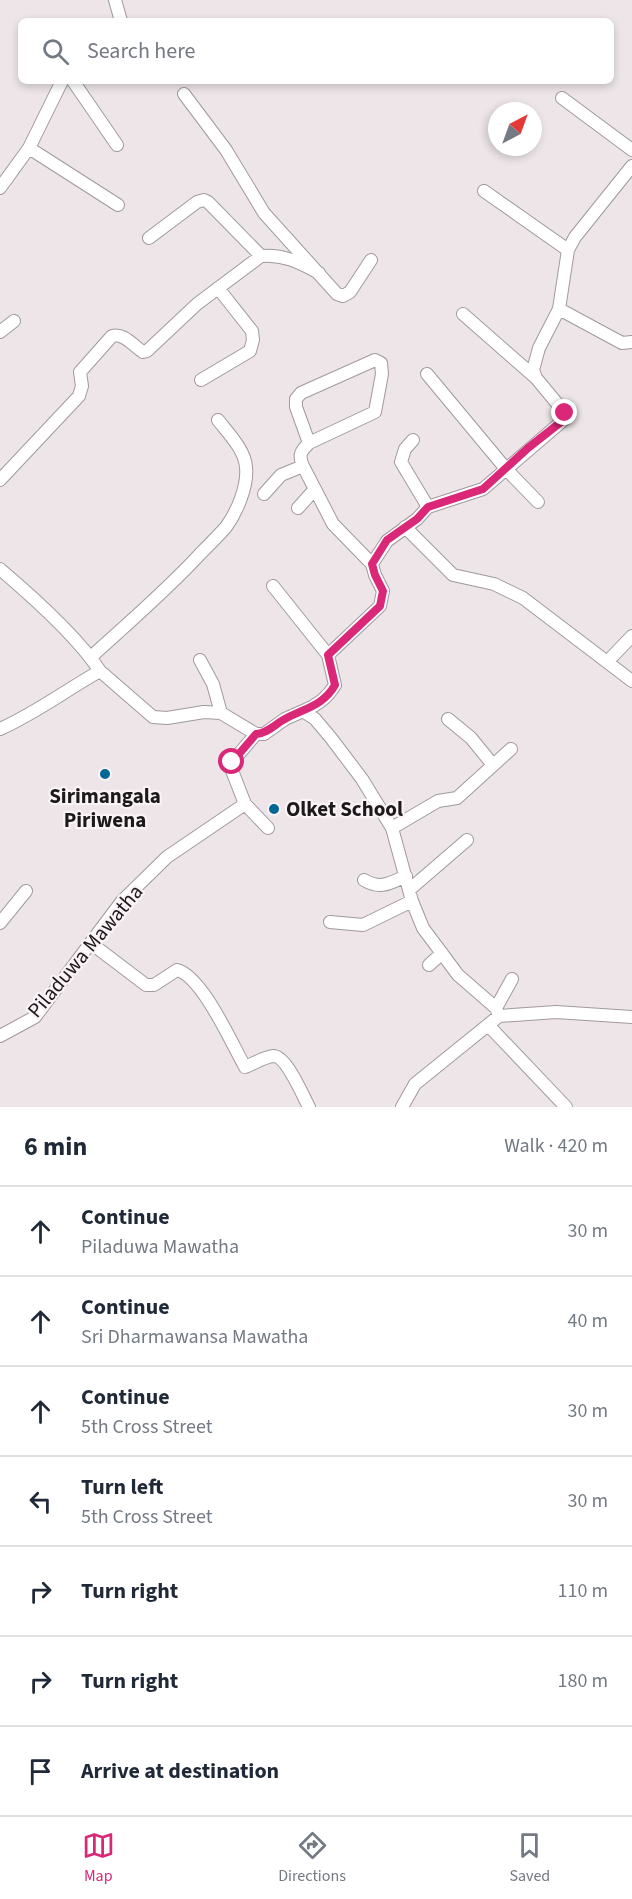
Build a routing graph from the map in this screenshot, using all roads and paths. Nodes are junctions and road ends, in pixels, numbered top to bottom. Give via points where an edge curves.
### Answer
1 (115, 0) edge
2 (120, 18) edge
3 (61, 84) edge
4 (75, 84) edge
5 (184, 94) dead end
6 (562, 98) dead end
7 (117, 145) dead end
8 (29, 148) junction
9 (632, 150) edge
10 (632, 166) edge
11 (0, 188) edge
12 (484, 191) dead end
13 (118, 205) dead end
14 (149, 238) dead end
15 (568, 250) junction
16 (261, 256) junction
17 (371, 260) dead end
18 (319, 273) junction
19 (218, 288) junction
20 (560, 309) junction
21 (464, 314) dead end
22 (14, 321) dead end
23 (0, 332) edge
24 (632, 342) edge
25 (427, 374) dead end
26 (536, 378) junction
27 (201, 380) dead end
28 (218, 420) dead end
29 (413, 440) dead end
30 (309, 443) junction
31 (303, 466) junction
32 (506, 469) junction
33 (0, 480) edge
34 (315, 489) junction
35 (264, 494) dead end
36 (538, 502) dead end
37 (428, 507) junction
38 (298, 508) dead end
39 (405, 527) junction
40 (372, 564) junction
41 (0, 569) edge
42 (273, 586) dead end
43 (632, 636) edge
44 (328, 655) junction
45 (91, 657) junction
46 (200, 660) dead end
47 (608, 661) junction
48 (100, 671) junction
49 (632, 681) edge
50 (303, 711) junction
51 (221, 713) junction
52 (448, 719) dead end
53 (0, 729) edge
54 (256, 734) junction
55 (511, 749) dead end
56 (493, 765) junction
57 (245, 804) junction
58 (268, 828) dead end
59 (392, 828) junction
60 (466, 840) dead end
61 (406, 876) junction
62 (364, 880) dead end
63 (26, 891) dead end
64 (411, 896) junction
65 (330, 922) dead end
66 (0, 923) edge
67 (92, 944) junction
68 (442, 953) junction
69 (429, 965) dead end
70 (512, 979) dead end
71 (497, 1012) junction
72 (632, 1017) edge
73 (488, 1025) junction
74 (0, 1036) edge
75 (309, 1107) edge
76 (402, 1107) edge
77 (566, 1107) edge

1 - 2 street
3 - 8 street
4 - 7 street
5 - 18 street via 226,150 264,213
6 - 9 street
8 - 11 street
8 - 13 street
10 - 15 street
12 - 15 street
14 - 16 street via 204,200
15 - 20 street
16 - 18 street via 290,258
16 - 19 street
17 - 18 street via 350,292 343,296
19 - 27 street via 252,331 253,340 250,351
19 - 33 street via 147,351 139,350 122,336 112,336 80,372 79,396
20 - 24 street via 622,343
20 - 26 street via 539,348 533,370
21 - 26 street
22 - 23 street
25 - 32 street
26 - 32 street via 566,418
28 - 45 street via 240,450 246,466 236,510 190,565
29 - 37 street via 401,462
30 - 30 street via 375,412 381,363 375,360 301,393 296,407
30 - 31 street via 301,452
31 - 34 street
31 - 35 street via 281,475
32 - 36 street
32 - 37 street via 483,489
34 - 38 street
34 - 40 street via 333,524
37 - 39 street
39 - 40 street via 387,540
39 - 47 street via 453,575 494,585 523,598
40 - 44 street via 383,591 380,606
41 - 45 street
42 - 44 street
43 - 47 street
44 - 50 street via 335,685 331,693
45 - 48 street
46 - 51 street via 213,684
47 - 49 street
48 - 51 street via 153,717
48 - 53 street via 25,718
50 - 54 street via 264,734
50 - 59 street via 332,738
51 - 54 street
52 - 56 street via 471,738
54 - 57 street via 231,768
55 - 56 street
56 - 59 street via 457,798 438,801
57 - 58 street
57 - 67 street, Piladuwa Mawatha via 167,856 122,901
59 - 61 street
60 - 64 street
61 - 62 street via 374,886
61 - 64 street
63 - 66 street
64 - 65 street via 363,925
64 - 68 street via 423,928
67 - 74 street, Piladuwa Mawatha via 35,1017
67 - 75 street via 146,985 182,971 203,991 245,1067 273,1056 280,1058
68 - 69 street
68 - 71 street via 458,975
70 - 71 street
71 - 72 street
71 - 73 street
73 - 76 street via 415,1084
73 - 77 street

